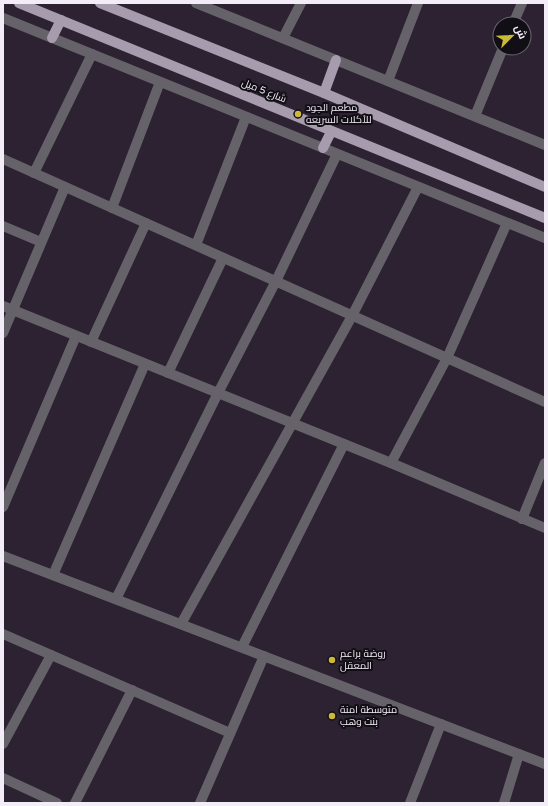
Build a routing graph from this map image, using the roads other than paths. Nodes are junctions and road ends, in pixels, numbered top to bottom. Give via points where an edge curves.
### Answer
1 (19, 3) edge
2 (100, 3) edge
3 (196, 3) edge
4 (300, 3) edge
5 (418, 3) edge
6 (522, 3) edge
7 (516, 16) edge
8 (3, 18) edge
9 (61, 20) junction
10 (52, 38) junction
11 (283, 38) junction
12 (92, 54) junction
13 (500, 56) edge
14 (336, 60) junction
15 (388, 81) junction
16 (160, 82) junction
17 (324, 93) junction
18 (474, 116) junction
19 (246, 117) junction
20 (332, 132) junction
21 (545, 144) edge
22 (323, 148) junction
23 (336, 154) junction
24 (3, 159) edge
25 (34, 173) junction
26 (65, 187) junction
27 (418, 187) junction
28 (545, 187) edge
29 (112, 208) junction
30 (545, 218) edge
31 (146, 223) junction
32 (507, 223) junction
33 (3, 226) edge
34 (545, 238) edge
35 (41, 242) junction
36 (196, 245) junction
37 (223, 258) junction
38 (276, 281) junction
39 (8, 308) edge
40 (352, 316) junction
41 (3, 333) edge
42 (76, 336) junction
43 (91, 342) junction
44 (447, 358) junction
45 (146, 364) junction
46 (168, 373) junction
47 (218, 393) junction
48 (545, 402) edge
49 (293, 423) junction
50 (344, 444) junction
51 (390, 462) junction
52 (545, 463) edge
53 (3, 507) edge
54 (522, 519) junction
55 (545, 528) edge
56 (3, 556) edge
57 (53, 575) junction
58 (116, 599) junction
59 (181, 624) junction
60 (3, 634) edge
61 (242, 647) junction
62 (51, 655) junction
63 (264, 656) junction
64 (132, 690) junction
65 (441, 724) junction
66 (230, 733) junction
67 (3, 744) edge
68 (519, 754) junction
69 (545, 764) edge
70 (3, 778) edge
71 (57, 803) edge
72 (75, 803) edge
73 (200, 803) edge
74 (410, 803) edge
75 (504, 803) edge

1 - 9 main road, شارع 5 ميل
2 - 17 main road, شارع 5 ميل
3 - 11 street
4 - 11 street
5 - 15 street
6 - 7 street
8 - 10 street
9 - 10 main road
9 - 20 main road, شارع 5 ميل
10 - 12 street
11 - 14 street
12 - 16 street
12 - 25 street
13 - 18 street
14 - 15 street
14 - 17 main road
15 - 18 street
16 - 19 street
16 - 29 street
17 - 28 main road, شارع 5 ميل
18 - 21 street
19 - 22 street
19 - 36 street
20 - 22 main road
20 - 30 main road, شارع 5 ميل
22 - 23 street
23 - 27 street
23 - 38 street
24 - 25 street
25 - 26 street
26 - 29 street
26 - 35 street
27 - 32 street
27 - 40 street
29 - 31 street
31 - 36 street
31 - 43 street
32 - 34 street
32 - 44 street
33 - 35 street
35 - 39 street
36 - 37 street
37 - 38 street
37 - 46 street
38 - 40 street
38 - 47 street
39 - 41 street
39 - 42 street
40 - 44 street
40 - 49 street
42 - 43 street
42 - 53 street
43 - 45 street
44 - 48 street
44 - 51 street
45 - 46 street
45 - 57 street
46 - 47 street
47 - 49 street
47 - 58 street
49 - 50 street
49 - 59 street
50 - 51 street
50 - 61 street
51 - 54 street
52 - 54 street
54 - 55 street
56 - 57 street
57 - 58 street
58 - 59 street
59 - 61 street
60 - 62 street
61 - 63 street
62 - 64 street
62 - 67 street
63 - 65 street
63 - 66 street
64 - 66 street
64 - 72 street
65 - 68 street
65 - 74 street
66 - 73 street
68 - 69 street
68 - 75 street
70 - 71 street

